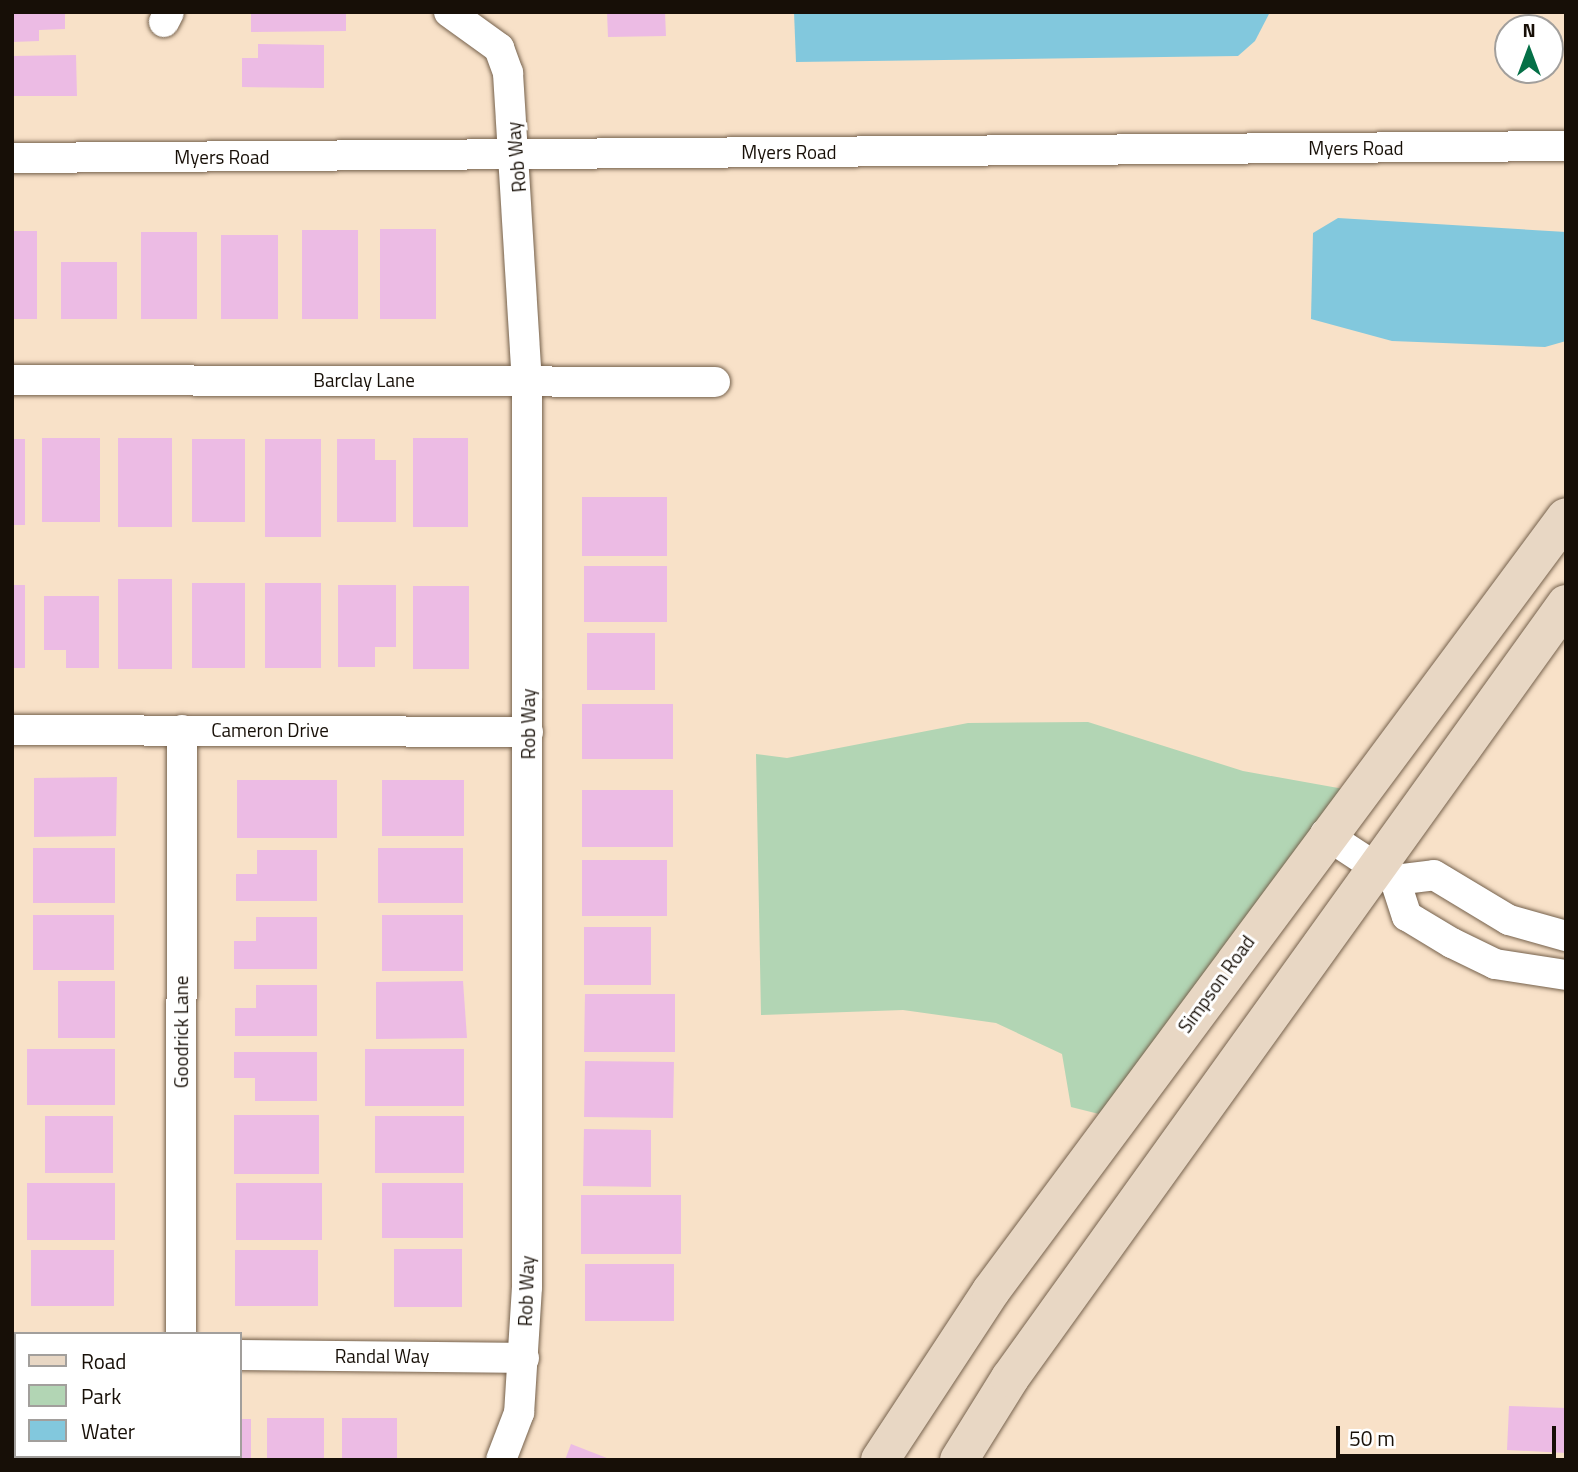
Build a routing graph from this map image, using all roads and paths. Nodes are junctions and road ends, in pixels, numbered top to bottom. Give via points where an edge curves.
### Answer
1 (449, 12) edge
2 (1566, 146) edge
3 (517, 154) junction
4 (12, 158) edge
5 (12, 380) edge
6 (527, 381) junction
7 (715, 382) dead end
8 (1566, 517) edge
9 (1566, 604) edge
10 (12, 730) edge
11 (182, 730) junction
12 (528, 732) junction
13 (1325, 834) junction
14 (1384, 873) junction
15 (1566, 936) edge
16 (1566, 975) edge
17 (181, 1332) edge
18 (242, 1355) edge
19 (524, 1358) junction
20 (501, 1460) edge
21 (880, 1460) edge
22 (959, 1460) edge

1 - 3 street, Rob Way via 499,48 508,73
2 - 3 street, Myers Road
3 - 4 street, Myers Road
3 - 6 street, Rob Way
5 - 6 street, Barclay Lane
6 - 7 street, Barclay Lane
6 - 12 street, Rob Way
8 - 13 main road, Simpson Road
9 - 14 main road
10 - 11 street, Cameron Drive
11 - 12 street, Cameron Drive
11 - 17 street, Goodrick Lane
12 - 19 street, Rob Way
13 - 14 street
13 - 21 main road, Simpson Road via 991,1291
14 - 15 street via 1434,874 1508,920
14 - 16 street via 1408,915 1452,943 1495,964
14 - 22 main road via 1010,1378
18 - 19 street, Randal Way
19 - 20 street, Rob Way via 519,1413

